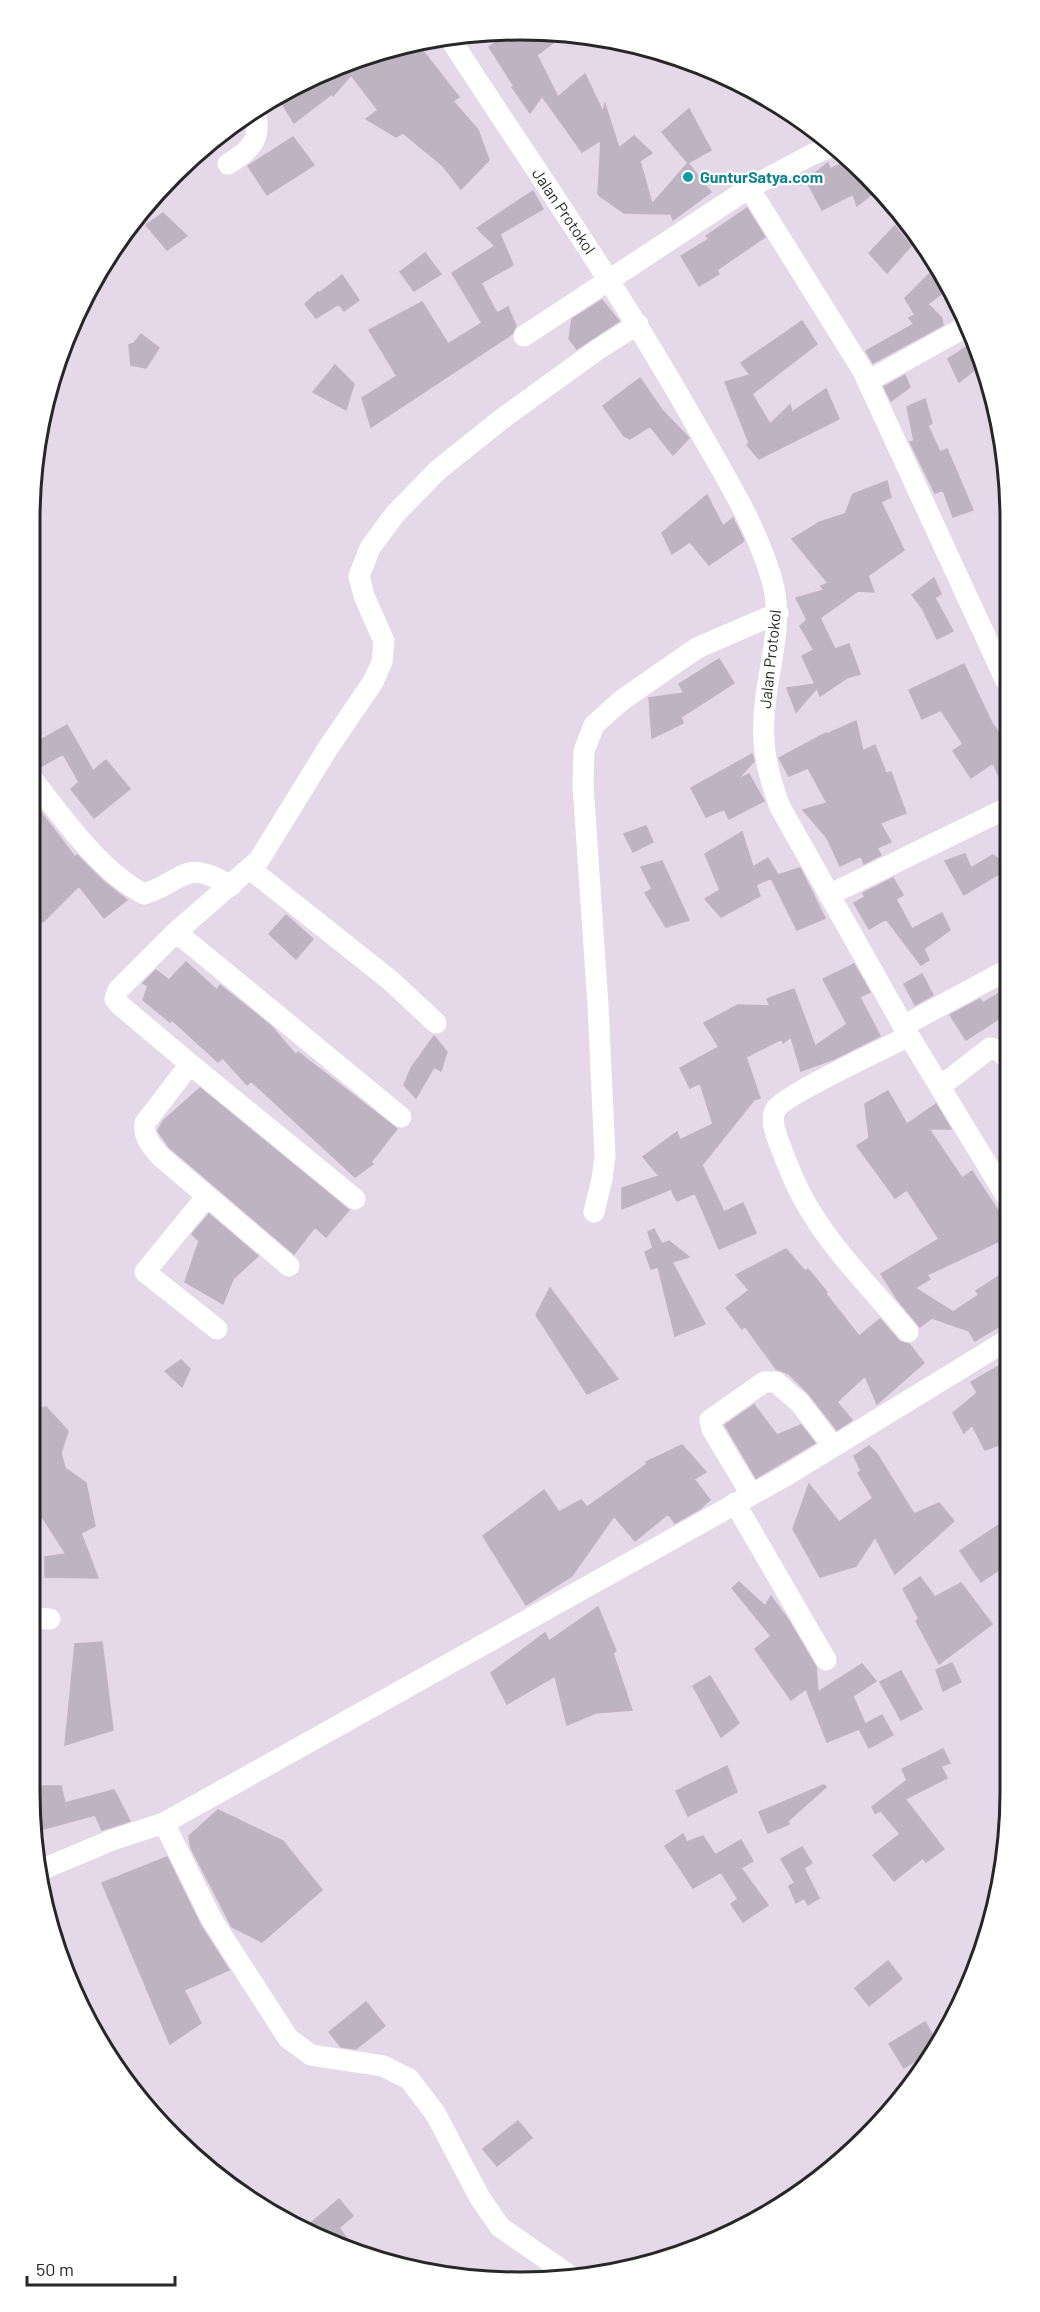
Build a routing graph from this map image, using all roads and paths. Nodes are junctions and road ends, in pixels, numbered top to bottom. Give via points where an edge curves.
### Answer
1 (454, 46) edge
2 (258, 119) edge
3 (824, 149) edge
4 (228, 164) dead end
5 (749, 188) junction
6 (610, 280) junction
7 (638, 324) junction
8 (960, 330) edge
9 (524, 336) dead end
10 (868, 381) junction
11 (778, 613) junction
12 (1000, 668) edge
13 (40, 789) edge
14 (1000, 811) edge
15 (250, 869) junction
16 (231, 886) junction
17 (829, 895) junction
18 (176, 932) junction
19 (1000, 974) edge
20 (436, 1023) dead end
21 (906, 1031) junction
22 (1000, 1052) edge
23 (190, 1064) junction
24 (941, 1086) junction
25 (401, 1117) dead end
26 (1000, 1186) edge
27 (207, 1196) junction
28 (355, 1200) dead end
29 (594, 1212) dead end
30 (289, 1266) dead end
31 (217, 1329) dead end
32 (908, 1332) dead end
33 (1000, 1344) edge
34 (833, 1446) junction
35 (743, 1498) junction
36 (826, 1660) dead end
37 (164, 1823) junction
38 (47, 1867) edge
39 (561, 2269) edge

1 - 6 street, Jalan Protokol
2 - 4 street via 256,138 246,153
3 - 5 street
5 - 6 street
5 - 10 street
6 - 7 street, Jalan Protokol
6 - 9 street
7 - 11 street, Jalan Protokol via 748,516 772,582
7 - 15 street via 503,418 438,470 395,514 370,548 359,576 384,641 382,662 276,835
8 - 10 street
10 - 12 street
11 - 17 street, Jalan Protokol via 765,699 768,774 780,807
11 - 29 street via 697,648 660,672 594,725 584,751 605,1156
13 - 16 street via 89,848 129,886 144,894 186,873 215,876
14 - 17 street
15 - 16 street
15 - 20 street via 390,980
16 - 18 street
17 - 21 street, Jalan Protokol
18 - 23 street via 118,990 115,999
18 - 25 street
19 - 21 street
21 - 24 street, Jalan Protokol
21 - 32 street via 803,1090 777,1108 773,1117 790,1171 812,1214
22 - 24 street via 990,1048
23 - 27 street via 145,1123 144,1133 160,1156
23 - 28 street
24 - 26 street, Jalan Protokol
27 - 30 street
27 - 31 street via 145,1272
33 - 34 street
34 - 35 street
34 - 35 street via 795,1399 776,1382 764,1382 710,1420
35 - 36 street
35 - 37 street
37 - 38 street
37 - 39 street via 212,1920 288,2038 310,2055 383,2066 409,2079 435,2113 480,2198 500,2227

